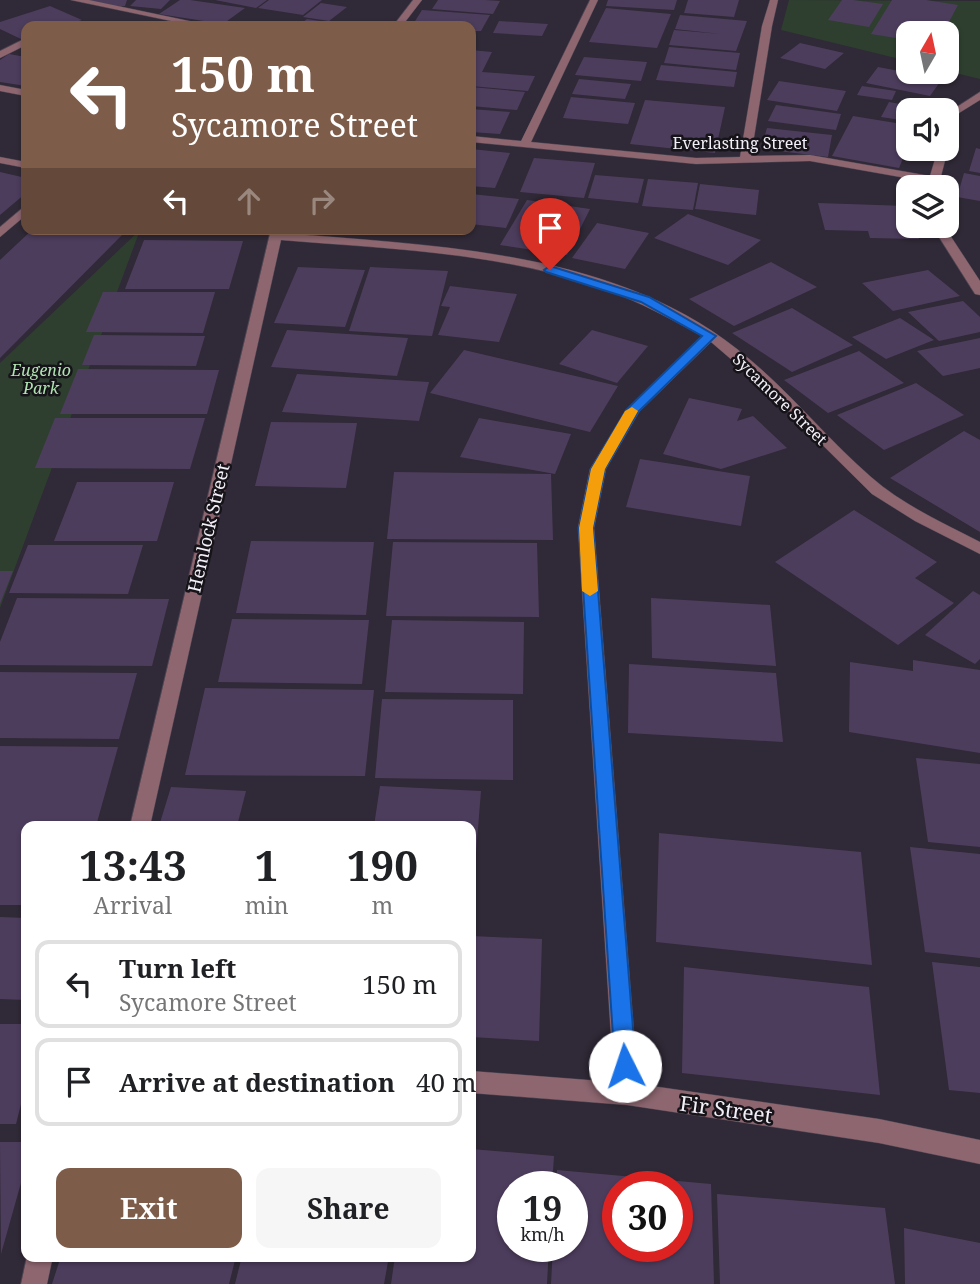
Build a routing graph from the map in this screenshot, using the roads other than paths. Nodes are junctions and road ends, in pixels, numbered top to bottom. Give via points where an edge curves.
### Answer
1 (75, 0) edge
2 (418, 0) edge
3 (594, 0) edge
4 (774, 0) edge
5 (182, 21) edge
6 (401, 21) edge
7 (21, 44) edge
8 (0, 55) edge
9 (0, 88) edge
10 (21, 92) edge
11 (980, 95) edge
12 (959, 109) edge
13 (476, 140) edge
14 (524, 145) junction
15 (0, 160) edge
16 (940, 161) edge
17 (745, 162) junction
18 (21, 164) edge
19 (21, 214) edge
20 (0, 233) edge
21 (276, 235) edge
22 (293, 235) edge
23 (946, 238) edge
24 (979, 289) edge
25 (710, 336) junction
26 (980, 549) edge
27 (141, 821) edge
28 (476, 1082) edge
29 (627, 1094) junction
30 (980, 1152) edge
31 (39, 1262) edge
32 (34, 1284) edge

1 - 5 street
2 - 6 street
3 - 14 street
4 - 17 street
7 - 8 street
9 - 10 street
11 - 12 street
13 - 14 street, Everlasting Street
14 - 17 street, Everlasting Street
15 - 18 street
16 - 17 street, Everlasting Street via 934,180 810,158
19 - 20 street
21 - 27 street, Hemlock Street
22 - 25 street, Sycamore Street via 481,257 550,270 645,300
23 - 24 street
25 - 26 street, Sycamore Street via 781,396 869,484
25 - 29 street via 633,410 598,469 586,528
28 - 29 street, Fir Street
29 - 30 street, Fir Street via 879,1131
31 - 32 street

